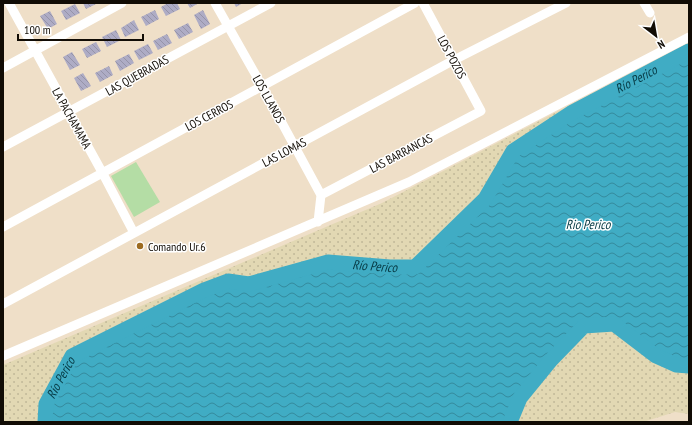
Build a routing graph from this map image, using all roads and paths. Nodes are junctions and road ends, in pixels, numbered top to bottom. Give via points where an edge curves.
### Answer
1 (9, 3) edge
2 (122, 3) edge
3 (215, 3) edge
4 (271, 3) edge
5 (415, 3) edge
6 (423, 3) edge
7 (566, 3) edge
8 (644, 3) edge
9 (650, 13) dead end
10 (227, 26) junction
11 (689, 37) edge
12 (35, 50) junction
13 (454, 60) junction
14 (3, 68) edge
15 (262, 86) junction
16 (482, 111) joint
17 (69, 112) junction
18 (295, 146) junction
19 (3, 147) edge
20 (102, 172) junction
21 (321, 195) junction
22 (318, 222) junction
23 (3, 227) edge
24 (134, 233) junction
25 (3, 304) edge
26 (3, 356) edge

1 - 12 street, LA PACHAMAMA
2 - 12 street
3 - 10 street, LOS LLANOS
4 - 10 street, LAS QUEBRADAS
5 - 15 street, LOS CERROS
6 - 13 street, LOS POZOS
7 - 13 street, LAS LOMAS
8 - 9 street
10 - 15 street, LOS LLANOS
10 - 17 street, LAS QUEBRADAS
11 - 22 street via 409,182
12 - 14 street
12 - 17 street, LA PACHAMAMA
13 - 16 street, LOS POZOS
13 - 18 street, LAS LOMAS
15 - 18 street, LOS LLANOS
15 - 20 street, LOS CERROS
16 - 21 street, LAS BARRANCAS
17 - 19 street, LAS QUEBRADAS
17 - 20 street, LA PACHAMAMA
18 - 21 street, LOS LLANOS
18 - 24 street, LAS LOMAS
20 - 23 street, LOS CERROS
20 - 24 street, LA PACHAMAMA
21 - 22 street
22 - 26 street
24 - 25 street, LAS LOMAS

